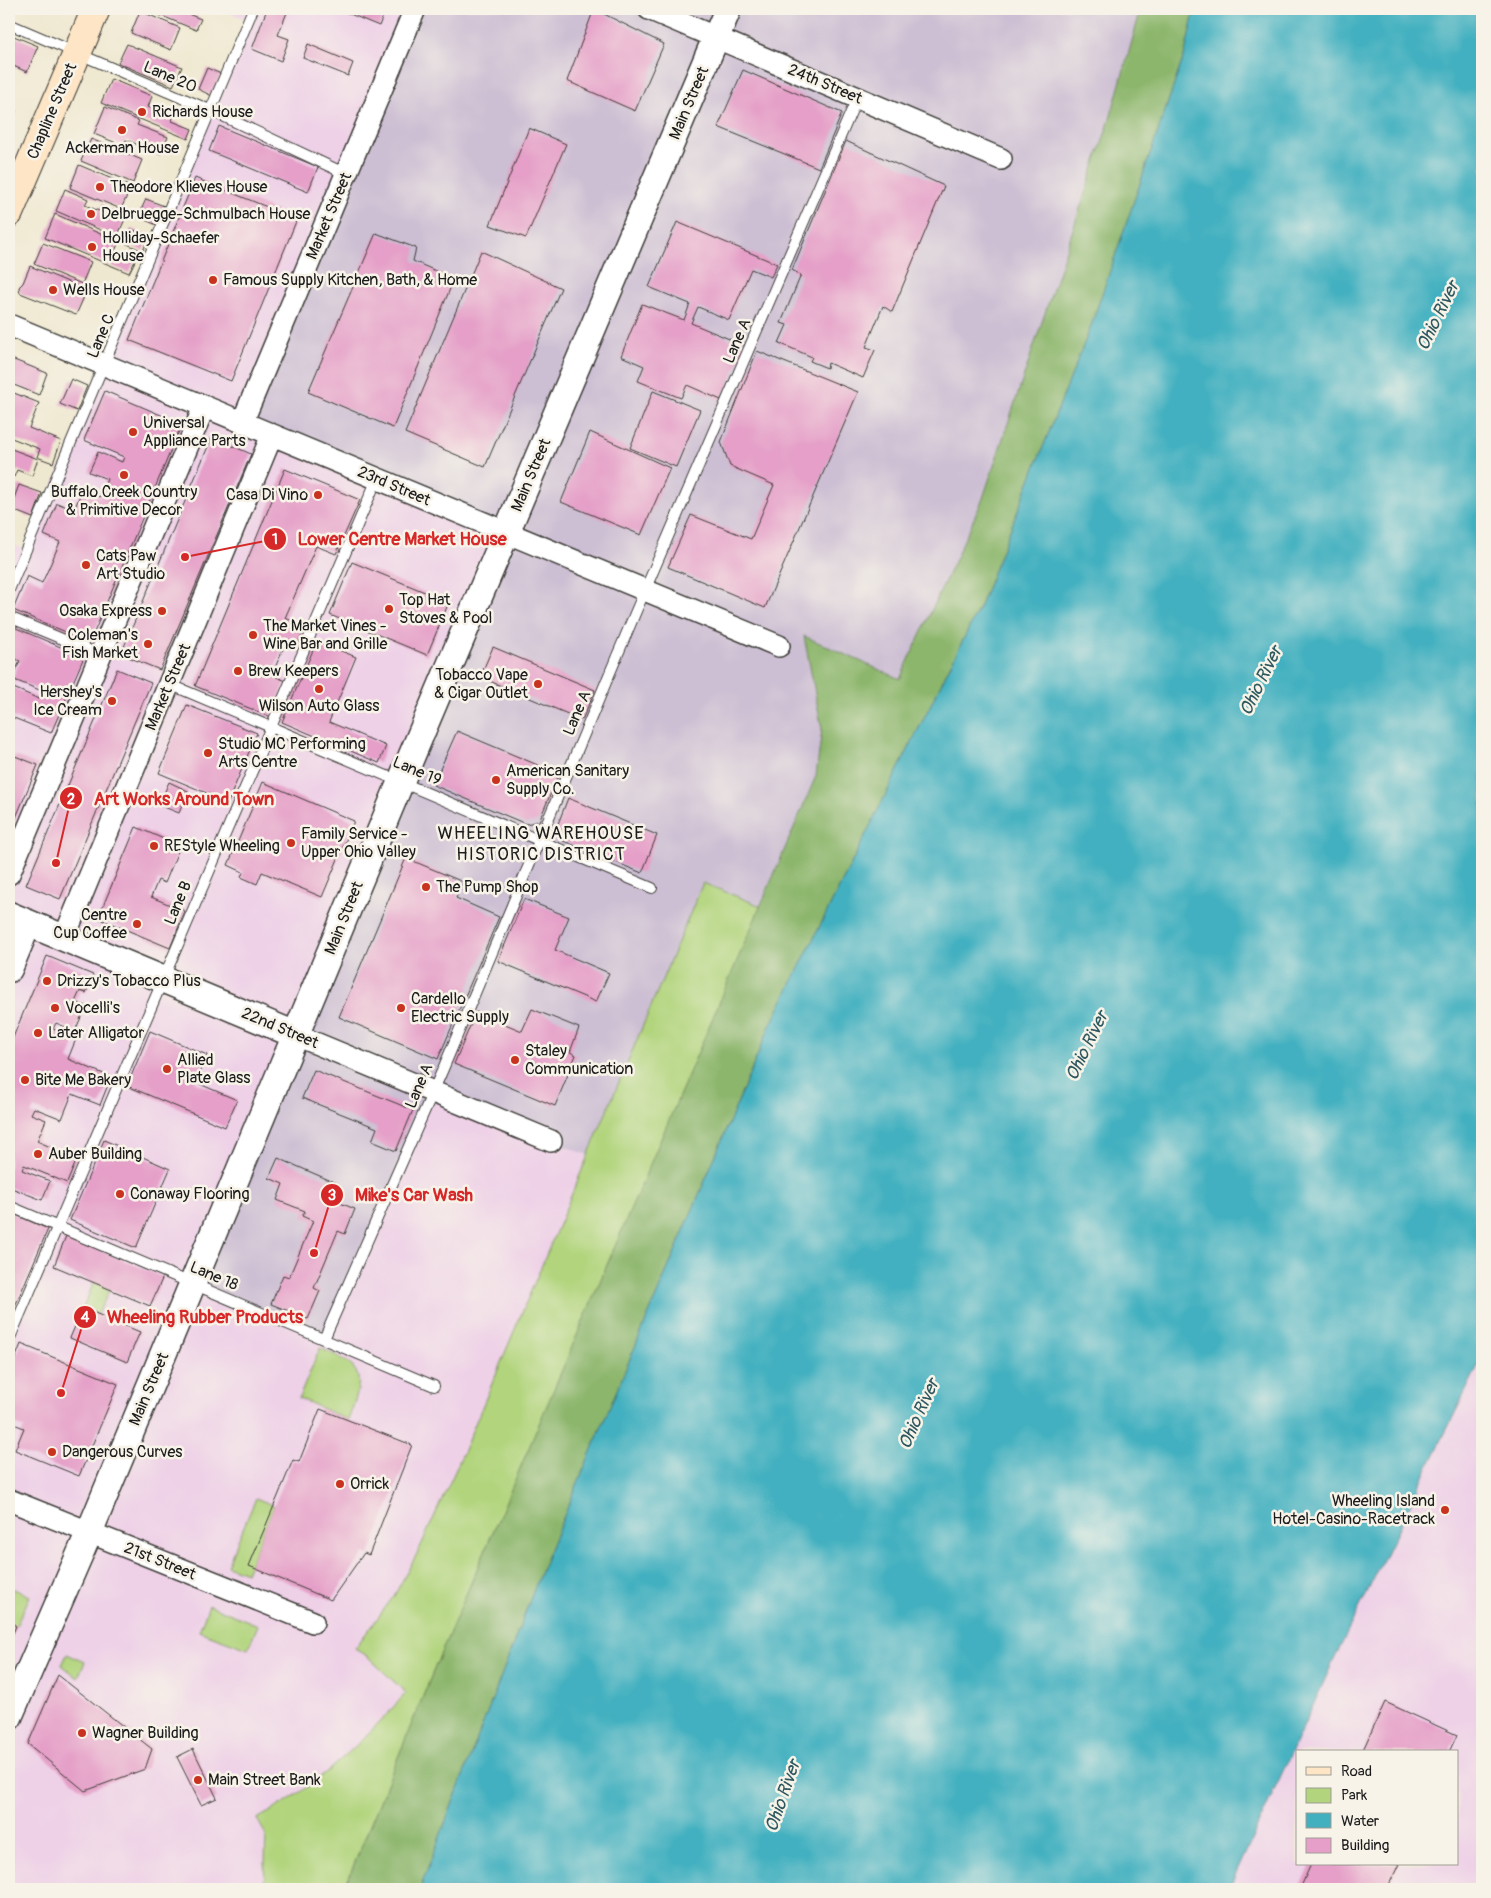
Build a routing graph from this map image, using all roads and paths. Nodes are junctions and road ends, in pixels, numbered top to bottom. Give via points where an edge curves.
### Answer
1 (96, 9) edge
2 (253, 9) edge
3 (415, 9) edge
4 (649, 9) edge
5 (728, 9) edge
6 (9, 24) edge
7 (717, 37) junction
8 (77, 53) junction
9 (858, 98) junction
10 (210, 110) junction
11 (1001, 159) dead end
12 (346, 174) junction
13 (9, 213) edge
14 (9, 325) edge
15 (105, 365) junction
16 (204, 407) junction
17 (242, 422) junction
18 (272, 435) junction
19 (376, 479) junction
20 (506, 533) junction
21 (9, 590) edge
22 (646, 591) junction
23 (9, 617) edge
24 (779, 646) dead end
25 (100, 655) junction
26 (169, 684) junction
27 (271, 726) junction
28 (401, 781) junction
29 (540, 842) junction
30 (9, 874) edge
31 (652, 888) dead end
32 (18, 919) edge
33 (64, 938) junction
34 (9, 969) edge
35 (162, 979) junction
36 (296, 1035) junction
37 (433, 1092) junction
38 (551, 1141) dead end
39 (9, 1206) edge
40 (56, 1226) junction
41 (193, 1283) junction
42 (324, 1339) junction
43 (9, 1340) edge
44 (434, 1386) dead end
45 (9, 1500) edge
46 (90, 1532) junction
47 (312, 1622) dead end
48 (9, 1717) edge

1 - 8 main road, Chapline Street
2 - 10 lane, Lane C
3 - 12 street, Market Street
4 - 7 street, 24th Street
5 - 7 street, Main Street
6 - 8 lane, Lane 20
7 - 9 street, 24th Street
7 - 20 street, Main Street
8 - 10 lane, Lane 20
8 - 13 main road, Chapline Street
9 - 11 street, 24th Street
9 - 22 lane, Lane A
10 - 12 lane, Lane 20
10 - 15 lane, Lane C
12 - 17 street, Market Street
14 - 15 street, 23rd Street
15 - 16 street, 23rd Street
15 - 21 lane, Lane C
16 - 17 street, 23rd Street
16 - 25 street
17 - 18 street, 23rd Street
18 - 19 street, 23rd Street
18 - 26 street, Market Street
19 - 20 street, 23rd Street
19 - 27 lane, Lane B
20 - 22 street, 23rd Street
20 - 28 street, Main Street
22 - 24 street, 23rd Street
22 - 29 lane, Lane A
23 - 25 lane
25 - 30 street
26 - 27 lane, Lane 19
26 - 33 street, Market Street
27 - 28 lane, Lane 19
27 - 35 lane, Lane B
28 - 29 lane, Lane 19
28 - 36 street, Main Street
29 - 31 lane, Lane 19
29 - 37 lane, Lane A
32 - 33 street, 22nd Street
32 - 34 street
33 - 35 street, 22nd Street
35 - 36 street, 22nd Street
35 - 40 lane, Lane B
36 - 37 street, 22nd Street
36 - 41 street, Main Street
37 - 38 street, 22nd Street
37 - 42 lane, Lane A
39 - 40 lane, Lane 18
40 - 41 lane, Lane 18
40 - 43 lane, Lane B
41 - 42 lane, Lane 18
41 - 46 street, Main Street
42 - 44 lane, Lane 18
45 - 46 street, 21st Street
46 - 47 street, 21st Street
46 - 48 street, Main Street

